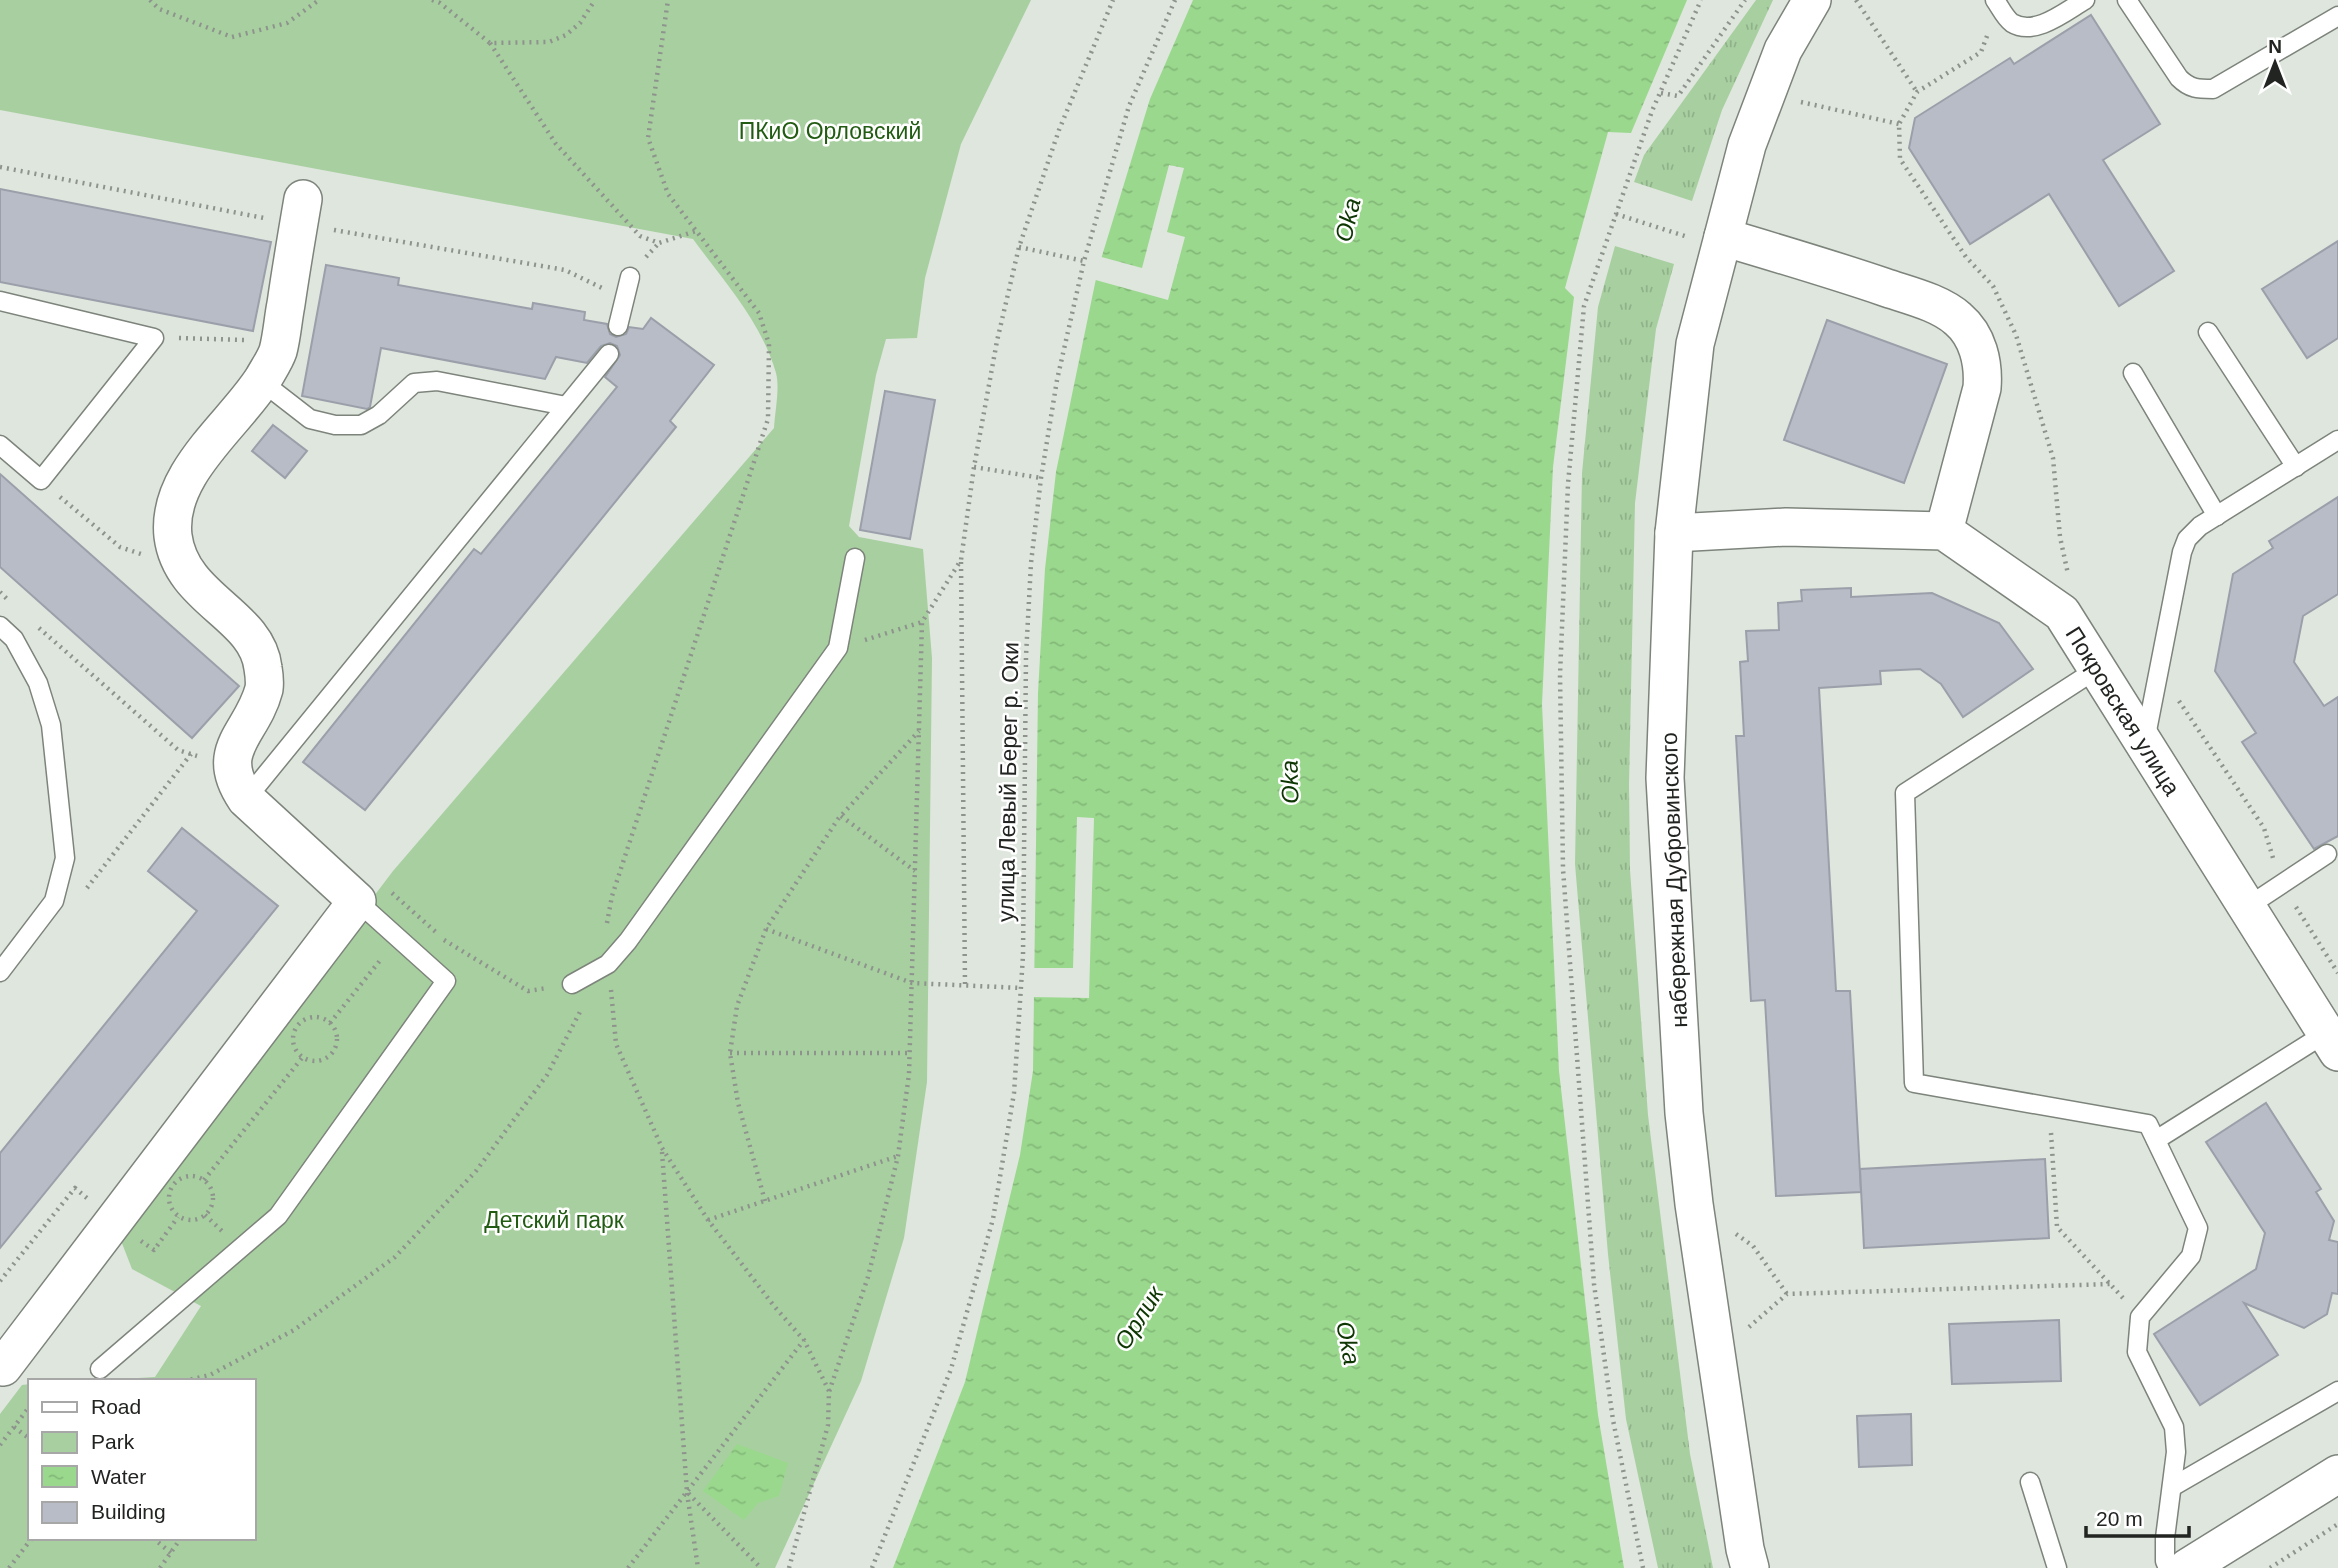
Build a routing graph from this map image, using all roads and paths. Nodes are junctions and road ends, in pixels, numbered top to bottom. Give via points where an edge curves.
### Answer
1 (150, 0) edge
2 (319, 0) edge
3 (432, 0) edge
4 (596, 0) edge
5 (1113, 0) edge
6 (1175, 0) edge
7 (1701, 0) edge
8 (1745, 0) edge
9 (1812, 0) edge
10 (1856, 0) edge
11 (1995, 0) edge
12 (2085, 0) edge
13 (2127, 0) edge
14 (666, 2) edge
15 (2338, 16) edge
16 (490, 43) junction
17 (1917, 92) dead end
18 (1661, 93) junction
19 (1766, 93) junction
20 (1899, 124) dead end
21 (303, 199) dead end
22 (1616, 214) junction
23 (696, 230) junction
24 (1711, 239) junction
25 (1019, 247) junction
26 (1084, 261) junction
27 (630, 277) dead end
28 (0, 301) edge
29 (618, 326) dead end
30 (2208, 332) dead end
31 (154, 338) junction
32 (235, 339) dead end
33 (609, 354) dead end
34 (2133, 373) dead end
35 (261, 381) junction
36 (566, 406) junction
37 (2338, 440) edge
38 (0, 445) edge
39 (974, 467) junction
40 (2296, 467) junction
41 (1041, 478) junction
42 (41, 481) junction
43 (2217, 516) junction
44 (1944, 531) junction
45 (1674, 533) junction
46 (120, 547) dead end
47 (855, 558) dead end
48 (961, 560) junction
49 (922, 622) junction
50 (0, 626) edge
51 (38, 627) dead end
52 (838, 648) junction
53 (2097, 669) junction
54 (2159, 671) junction
55 (149, 725) dead end
56 (919, 731) junction
57 (2145, 745) junction
58 (191, 754) dead end
59 (246, 800) junction
60 (841, 816) junction
61 (2327, 854) dead end
62 (915, 871) junction
63 (2281, 884) junction
64 (83, 892) dead end
65 (356, 901) junction
66 (2247, 907) junction
67 (766, 929) junction
68 (398, 939) junction
69 (447, 942) dead end
70 (608, 964) junction
71 (0, 972) edge
72 (2338, 973) edge
73 (912, 983) junction
74 (572, 984) dead end
75 (965, 985) junction
76 (1021, 988) junction
77 (528, 991) dead end
78 (330, 1023) junction
79 (2332, 1042) edge
80 (910, 1053) junction
81 (730, 1054) junction
82 (302, 1058) junction
83 (2049, 1107) junction
84 (2156, 1140) junction
85 (662, 1148) junction
86 (898, 1156) junction
87 (204, 1180) junction
88 (765, 1201) junction
89 (708, 1220) junction
90 (2110, 1284) junction
91 (2140, 1317) junction
92 (804, 1340) junction
93 (1717, 1356) junction
94 (3, 1367) dead end
95 (100, 1369) dead end
96 (193, 1379) edge
97 (2338, 1391) edge
98 (829, 1392) junction
99 (28, 1409) edge
100 (14, 1427) junction
101 (28, 1438) edge
102 (0, 1445) edge
103 (2338, 1474) edge
104 (2030, 1482) dead end
105 (2172, 1487) junction
106 (687, 1492) junction
107 (2338, 1524) edge
108 (31, 1540) edge
109 (155, 1540) edge
110 (180, 1540) edge
111 (171, 1553) junction
112 (2203, 1564) edge
113 (873, 1566) edge
114 (9, 1568) edge
115 (160, 1568) edge
116 (628, 1568) edge
117 (698, 1568) edge
118 (761, 1568) edge
119 (789, 1568) edge
120 (1643, 1568) edge
121 (1750, 1568) edge
122 (2057, 1568) edge
123 (2168, 1568) edge
124 (2270, 1568) edge

1 - 2 path via 159,9 232,37 287,23
3 - 16 path
4 - 16 path via 580,23 549,42
5 - 25 path via 1059,130
6 - 26 path, улица Левый Берег р. Оки via 1129,106
7 - 18 path
8 - 18 path via 1678,96
9 - 19 street, набережная Дубровинского via 1783,50
10 - 17 path
11 - 12 lane via 2010,22 2021,27 2041,24
13 - 15 lane via 2179,78 2198,89 2213,89
14 - 23 path via 648,138 668,194
16 - 23 path via 556,144 639,236 659,243
18 - 22 path
19 - 20 path
19 - 24 street, набережная Дубровинского
21 - 35 street via 278,352
22 - 24 path
22 - 120 path via 1584,306 1568,484 1560,674 1563,855 1594,1284 1613,1420
23 - 70 path via 759,313 769,344 768,419 612,896 605,937
24 - 44 street via 1913,297 1956,317 1968,330 1981,358 1982,388
24 - 45 street, набережная Дубровинского
25 - 26 path
25 - 39 path
26 - 41 path, улица Левый Берег р. Оки
27 - 29 lane
28 - 31 lane
30 - 40 lane
31 - 32 path
31 - 42 lane
33 - 36 lane
34 - 43 lane
35 - 36 lane via 310,419 335,425 361,425 414,383 437,382
35 - 59 street via 200,458 177,496 173,516 181,566 192,582 246,631 261,653 265,686 237,740 231,764 235,784
36 - 59 lane
37 - 40 lane
38 - 42 lane
39 - 41 path
39 - 48 path
40 - 43 lane
41 - 76 path, улица Левый Берег р. Оки via 1026,656
42 - 46 path
43 - 54 lane via 2187,539 2182,552
44 - 45 street via 1786,527
44 - 53 street, Покровская улица via 2062,613
45 - 93 street, набережная Дубровинского via 1667,806 1684,1113
47 - 52 lane
48 - 49 path
48 - 75 path
49 - 52 path
49 - 56 path
50 - 71 lane via 15,639 38,683 51,725 65,858 54,901
51 - 55 path
52 - 70 lane
53 - 57 street, Покровская улица
53 - 83 lane via 1905,793 1914,1083
54 - 57 lane
54 - 63 path via 2264,828
56 - 60 path
56 - 62 path
57 - 66 street, Покровская улица
58 - 64 path
59 - 65 street
60 - 62 path
60 - 67 path
61 - 63 lane
62 - 73 path
63 - 66 lane
63 - 72 path
65 - 68 lane
65 - 94 street
66 - 79 street, Покровская улица
67 - 73 path
67 - 81 path via 737,1006
68 - 78 path
68 - 95 lane via 446,981 278,1216
69 - 77 path
70 - 74 lane
70 - 85 path via 616,1044
70 - 96 path via 547,1075 476,1171 395,1257 294,1330 210,1375
73 - 75 path
73 - 80 path
75 - 76 path
76 - 113 path, улица Левый Берег р. Оки via 1014,1093 993,1219 951,1369
78 - 82 path via 337,1034 331,1055 317,1062
78 - 82 path via 314,1017 296,1027 292,1040
79 - 84 lane
80 - 81 path
80 - 86 path
81 - 88 path via 738,1103
82 - 87 path
83 - 84 lane via 2148,1124
83 - 90 path via 2057,1227
84 - 91 lane via 2198,1228 2191,1256
85 - 89 path
85 - 106 path
86 - 88 path
86 - 98 path via 868,1278
87 - 87 path via 213,1200 207,1213 193,1220 178,1217 168,1199 172,1185 190,1175
88 - 89 path
89 - 92 path
90 - 91 path
90 - 93 path via 1787,1294
91 - 105 lane via 2137,1352 2174,1427
92 - 98 path
92 - 106 path
93 - 121 street, набережная Дубровинского
97 - 105 lane
98 - 119 path via 828,1425
99 - 100 path
100 - 101 path
100 - 102 path
103 - 112 street
104 - 122 lane
105 - 123 lane via 2165,1538
106 - 116 path
106 - 117 path
106 - 118 path
107 - 124 path
108 - 114 path
109 - 111 path
110 - 111 path
111 - 115 path

